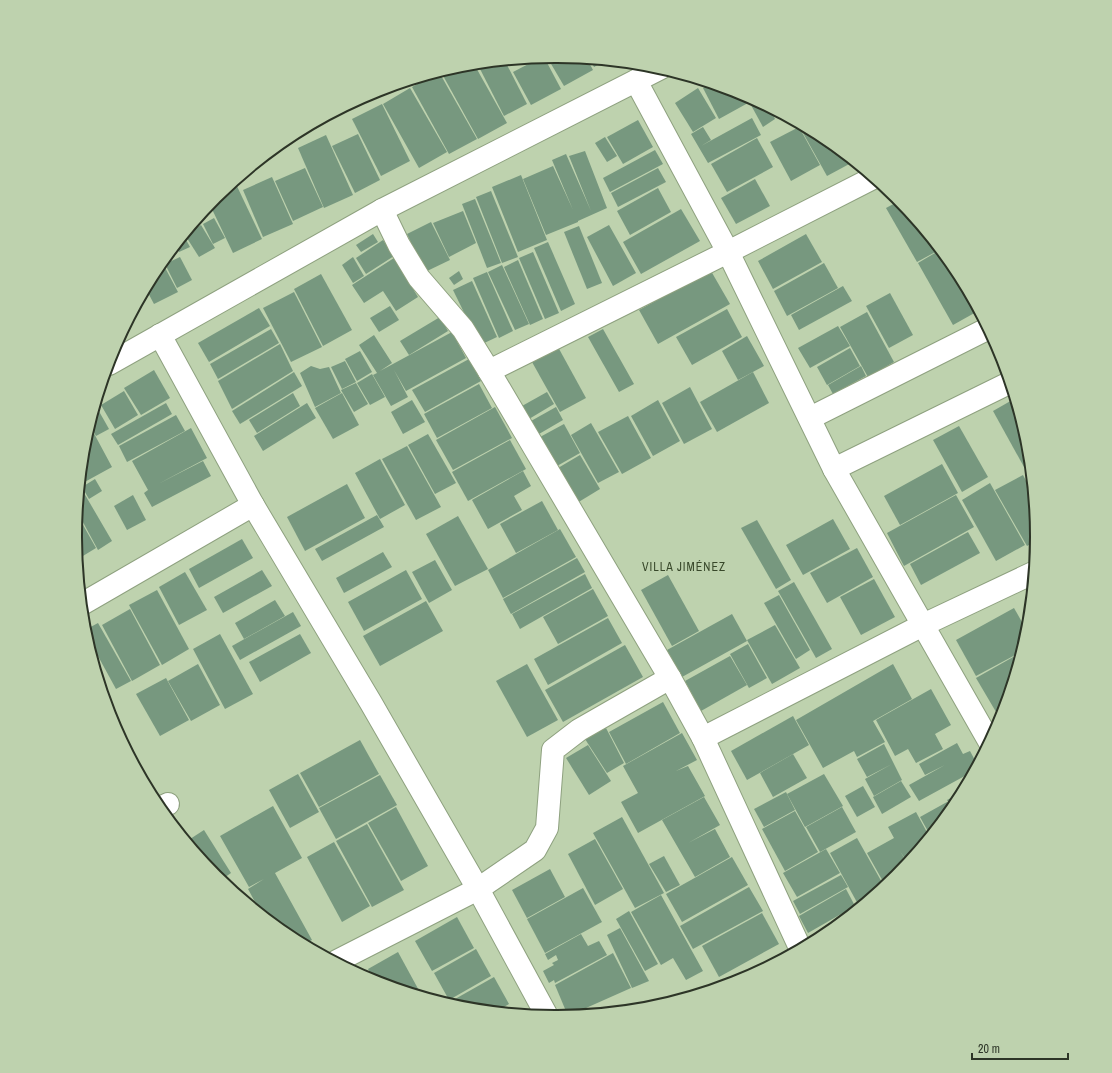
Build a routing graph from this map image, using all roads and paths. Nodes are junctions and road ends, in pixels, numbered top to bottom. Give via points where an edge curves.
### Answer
1 (651, 73) edge
2 (636, 81) junction
3 (868, 181) edge
4 (382, 210) junction
5 (728, 252) junction
6 (983, 331) edge
7 (160, 335) junction
8 (118, 359) edge
9 (489, 371) junction
10 (1004, 385) edge
11 (810, 418) junction
12 (834, 469) junction
13 (253, 504) junction
14 (1027, 577) edge
15 (87, 601) edge
16 (923, 625) junction
17 (670, 678) junction
18 (986, 735) edge
19 (703, 738) junction
20 (478, 889) junction
21 (798, 944) edge
22 (343, 959) edge
23 (544, 1010) edge

1 - 2 street
2 - 4 street
2 - 5 street
3 - 5 street
4 - 7 street
4 - 9 street via 399,245 420,278 463,330
5 - 9 street
5 - 11 street
6 - 11 street
7 - 8 street
7 - 13 street
9 - 17 street
10 - 12 street
11 - 12 street
12 - 16 street
13 - 15 street
13 - 20 street
14 - 16 street
16 - 18 street
16 - 19 street
17 - 19 street
17 - 20 street via 580,730 553,750 547,828 535,850
19 - 21 street
20 - 22 street
20 - 23 street

